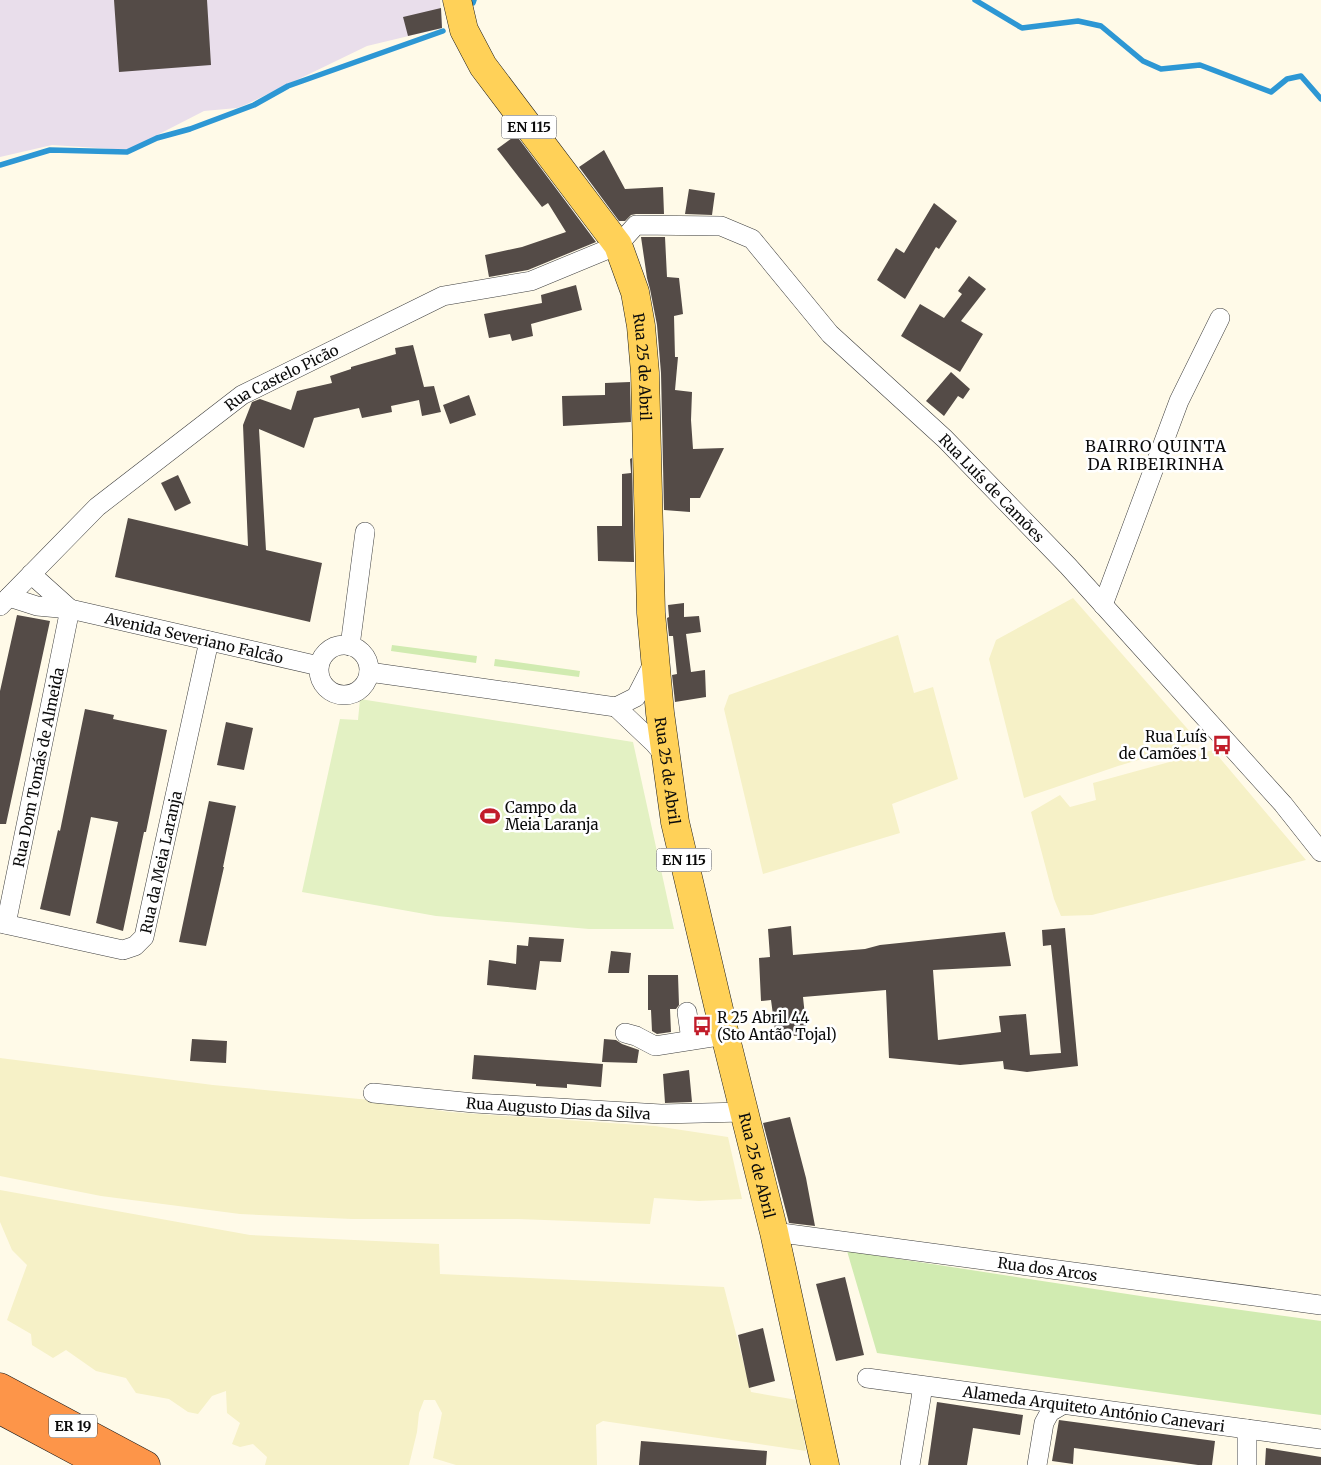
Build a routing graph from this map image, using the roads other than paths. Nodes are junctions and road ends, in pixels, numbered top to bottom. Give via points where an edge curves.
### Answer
1 (457, 0) edge
2 (618, 245) junction
3 (1220, 318) dead end
4 (365, 532) dead end
5 (31, 574) junction
6 (4, 601) edge
7 (1103, 605) junction
8 (70, 609) junction
9 (209, 641) junction
10 (350, 646) junction
11 (655, 660) junction
12 (319, 666) junction
13 (369, 672) junction
14 (636, 697) junction
15 (620, 711) junction
16 (660, 713) junction
17 (666, 758) junction
18 (1321, 852) edge
19 (3, 924) edge
20 (687, 1012) dead end
21 (626, 1033) dead end
22 (725, 1035) junction
23 (691, 1040) junction
24 (373, 1093) dead end
25 (744, 1112) junction
26 (774, 1232) junction
27 (1321, 1305) edge
28 (867, 1378) dead end
29 (923, 1386) junction
30 (0, 1387) edge
31 (1062, 1405) junction
32 (0, 1410) edge
33 (1248, 1429) junction
34 (1321, 1438) edge
35 (103, 1465) edge
36 (146, 1465) edge
37 (825, 1465) edge
38 (910, 1465) edge
39 (1037, 1465) edge
40 (1247, 1465) edge

1 - 2 main road, EN 115 via 464,30 483,66
2 - 5 street, Rua Castelo Picão via 531,281 442,296 242,395 97,506
2 - 7 street, Rua Luís de Camões via 636,225 721,226 752,239 830,334 945,439
2 - 11 main road, Rua 25 de Abril / EN 115 via 635,292 645,372
3 - 7 street via 1180,401
4 - 10 street
5 - 6 street, Rua Castelo Picão
5 - 8 street
6 - 8 street, Avenida Severiano Falcão
7 - 18 street, Rua Luís de Camões via 1283,804
8 - 9 street, Avenida Severiano Falcão
8 - 19 street, Rua Dom Tomás de Almeida
9 - 12 street, Avenida Severiano Falcão
9 - 19 street, Rua da Meia Laranja via 144,937 135,946 123,950
10 - 12 street via 340,645 331,649
10 - 13 street via 365,656
11 - 14 street
11 - 16 main road, Rua 25 de Abril / EN 115
12 - 13 street via 321,681 326,688 343,695 359,690
13 - 15 street
14 - 15 street
14 - 16 street
15 - 16 street via 651,717
15 - 17 street
16 - 17 main road, Rua 25 de Abril / EN 115
17 - 22 main road, Rua 25 de Abril / EN 115 via 675,822
20 - 23 street
21 - 23 street via 655,1046
22 - 23 street
22 - 25 main road, Rua 25 de Abril / EN 115
24 - 25 street, Rua Augusto Dias da Silva via 661,1114
25 - 26 main road, Rua 25 de Abril / EN 115
26 - 27 street, Rua dos Arcos
26 - 37 main road, Rua 25 de Abril / EN 115
28 - 29 street, Alameda Arquiteto António Canevari
29 - 31 street, Alameda Arquiteto António Canevari
29 - 38 street
30 - 36 highway, ER 19
31 - 33 street, Alameda Arquiteto António Canevari
31 - 39 street via 1050,1412 1044,1422
32 - 35 highway, ER 19
33 - 34 street, Alameda Arquiteto António Canevari
33 - 40 street

